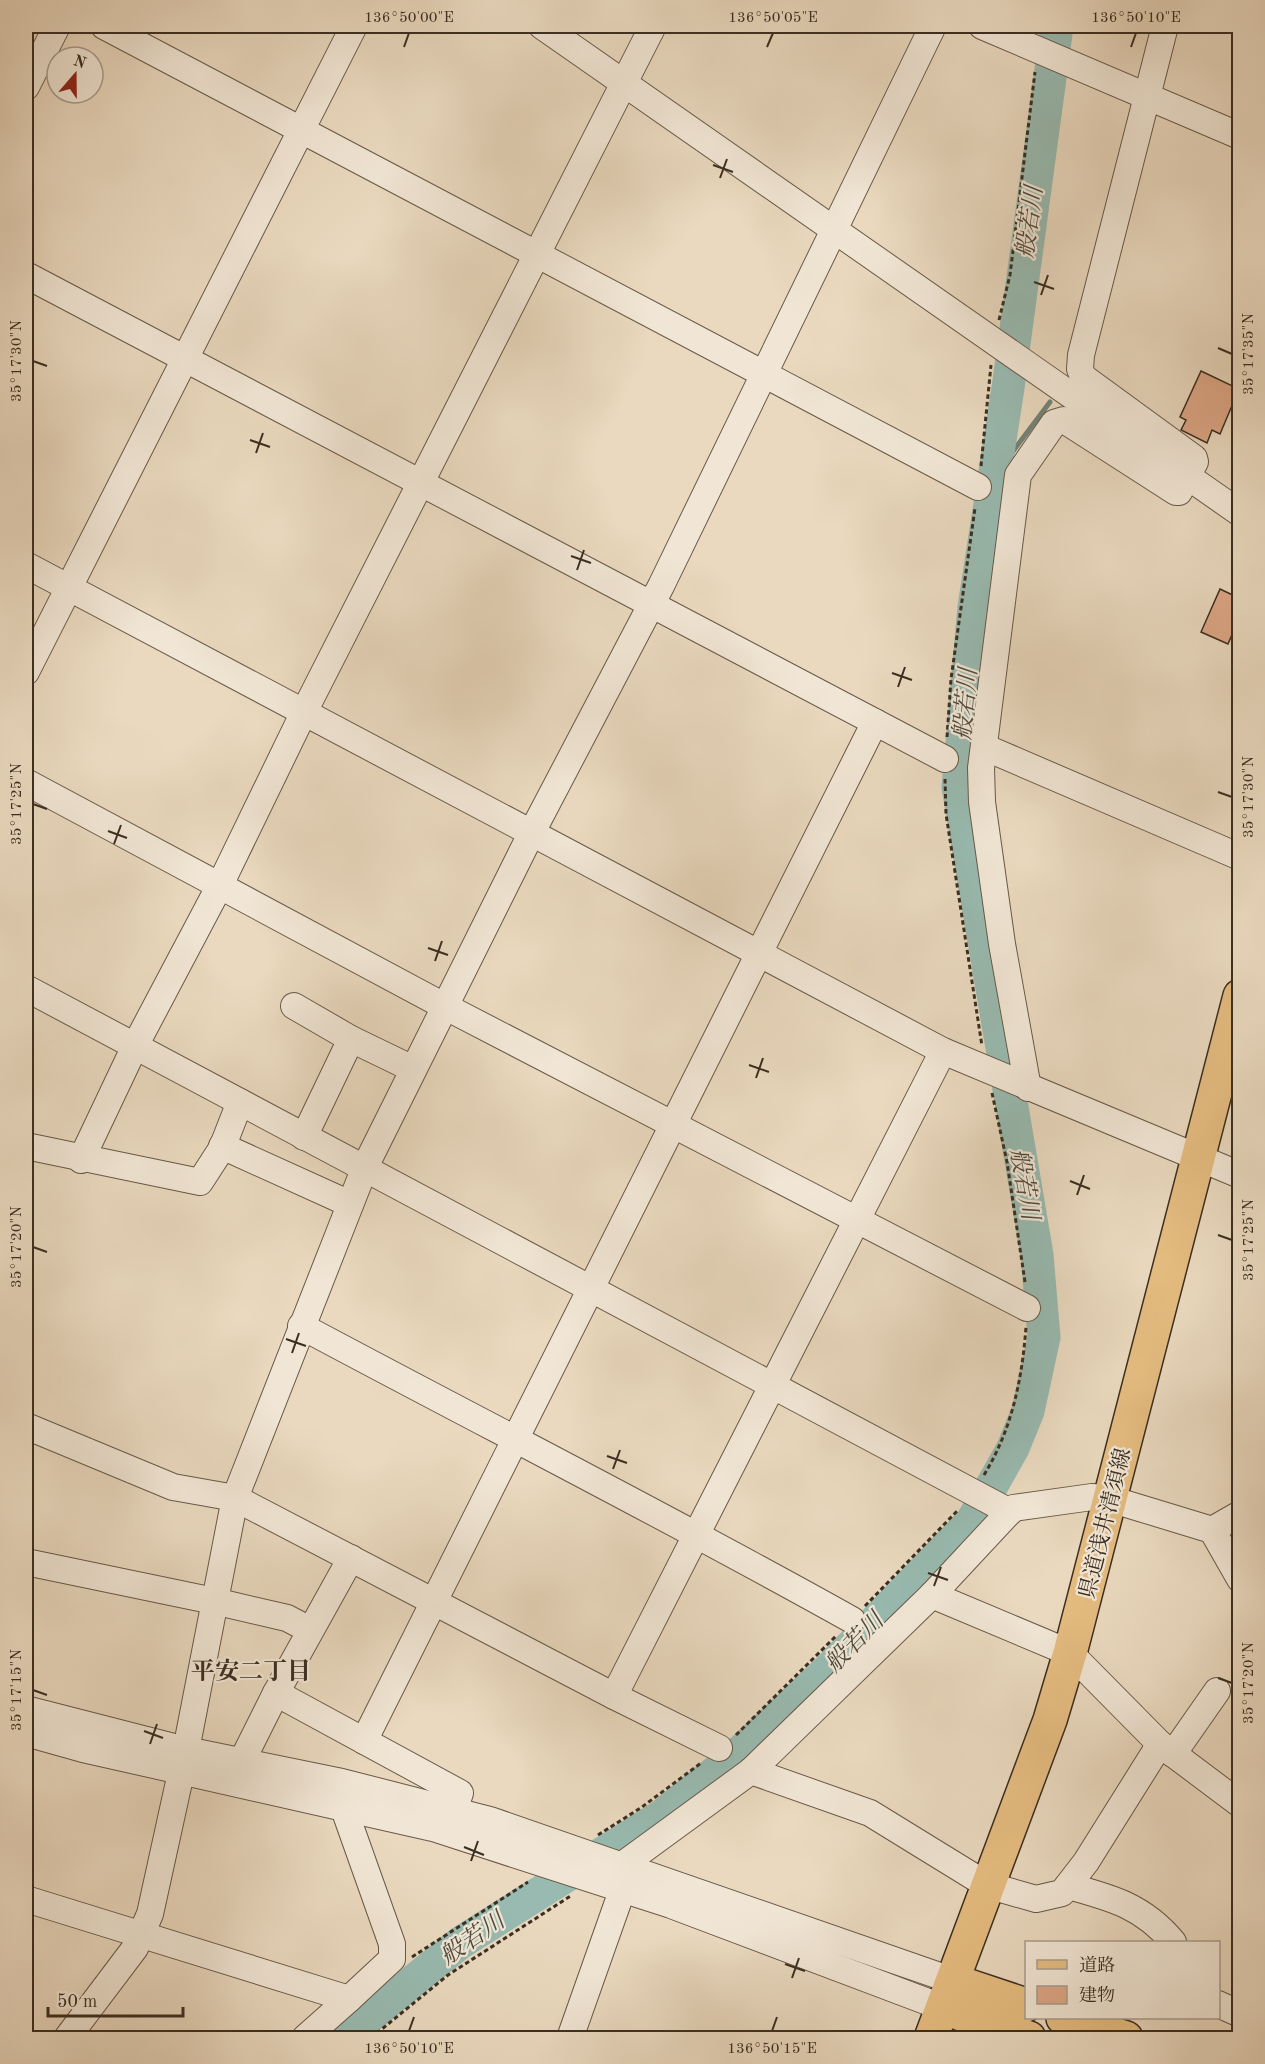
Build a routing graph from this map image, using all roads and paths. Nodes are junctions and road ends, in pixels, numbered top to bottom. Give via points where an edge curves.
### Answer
1 (57, 26) edge
2 (104, 26) edge
3 (354, 26) edge
4 (542, 26) edge
5 (653, 26) edge
6 (933, 26) edge
7 (982, 26) edge
8 (1165, 26) edge
9 (1048, 56) junction
10 (625, 85) junction
11 (26, 87) edge
12 (1148, 98) junction
13 (301, 130) junction
14 (1239, 136) edge
15 (832, 230) junction
16 (537, 253) junction
17 (26, 275) edge
18 (995, 344) junction
19 (185, 361) junction
20 (764, 375) junction
21 (1187, 477) junction
22 (420, 484) junction
23 (978, 487) junction
24 (1239, 513) edge
25 (26, 565) edge
26 (68, 587) junction
27 (652, 603) junction
28 (26, 672) edge
29 (304, 712) junction
30 (875, 722) junction
31 (984, 747) junction
32 (945, 759) junction
33 (26, 782) edge
34 (531, 834) junction
35 (1239, 857) edge
36 (220, 885) junction
37 (759, 954) junction
38 (26, 988) edge
39 (1239, 996) edge
40 (294, 1006) dead end
41 (446, 1007) junction
42 (351, 1039) junction
43 (135, 1046) junction
44 (943, 1051) junction
45 (413, 1069) junction
46 (987, 1070) junction
47 (1028, 1088) junction
48 (240, 1102) junction
49 (672, 1125) junction
50 (304, 1137) junction
51 (26, 1146) edge
52 (222, 1146) junction
53 (1198, 1155) junction
54 (81, 1160) junction
55 (365, 1167) junction
56 (1239, 1175) edge
57 (350, 1204) junction
58 (857, 1222) junction
59 (589, 1289) junction
60 (1027, 1308) junction
61 (300, 1326) junction
62 (772, 1387) junction
63 (26, 1426) edge
64 (514, 1440) junction
65 (973, 1493) junction
66 (235, 1497) junction
67 (1110, 1499) junction
68 (1010, 1512) junction
69 (1239, 1514) edge
70 (1212, 1530) junction
71 (697, 1533) junction
72 (351, 1558) junction
73 (26, 1562) edge
74 (1239, 1579) edge
75 (932, 1595) junction
76 (214, 1601) junction
77 (433, 1601) junction
78 (852, 1620) junction
79 (310, 1630) junction
80 (1070, 1653) junction
81 (1217, 1691) dead end
82 (276, 1693) junction
83 (614, 1696) junction
84 (26, 1709) edge
85 (26, 1733) edge
86 (364, 1741) junction
87 (719, 1748) junction
88 (1166, 1749) junction
89 (184, 1760) junction
90 (242, 1761) junction
91 (751, 1771) junction
92 (1239, 1804) edge
93 (343, 1806) junction
94 (454, 1811) junction
95 (564, 1858) junction
96 (608, 1875) junction
97 (987, 1885) junction
98 (1068, 1886) junction
99 (26, 1899) edge
100 (141, 1934) junction
101 (1172, 1941) edge
102 (392, 1959) junction
103 (949, 1994) junction
104 (349, 1999) junction
105 (1025, 2005) edge
106 (1220, 2005) edge
107 (1239, 2013) edge
108 (1066, 2019) edge
109 (67, 2038) edge
110 (305, 2038) edge
111 (371, 2038) edge
112 (570, 2038) edge
113 (931, 2038) edge
114 (1029, 2038) edge
115 (1126, 2038) edge

1 - 11 street
2 - 13 street
3 - 13 street
4 - 10 street
5 - 10 street
6 - 15 street
7 - 9 street
8 - 12 street
9 - 12 street
9 - 18 path
10 - 15 street
10 - 16 street
12 - 14 street
12 - 21 street via 1080,369 1083,378 1194,458 1196,462
13 - 16 street
13 - 19 street
15 - 18 street
15 - 20 street
16 - 20 street
16 - 22 street
17 - 19 street
18 - 21 street
18 - 23 path
19 - 22 street
19 - 26 street
20 - 23 street
20 - 27 street
21 - 24 street
21 - 31 street via 1176,492 1064,420 1054,423 1018,475
22 - 27 street
22 - 29 street
23 - 32 path via 951,679
25 - 26 street
26 - 28 street
26 - 29 street
27 - 30 street
27 - 34 street
29 - 34 street
29 - 36 street
30 - 32 street
30 - 37 street
31 - 35 street
31 - 47 street via 982,802
32 - 46 path via 946,814
33 - 36 street
34 - 37 street
34 - 41 street
36 - 41 street
36 - 43 street
37 - 44 street
37 - 49 street
38 - 43 street
39 - 53 main road, 県道浅井清須線
40 - 42 street
41 - 45 street
41 - 49 street
42 - 45 street
42 - 50 street
43 - 48 street
43 - 54 street
44 - 46 street
44 - 58 street
45 - 55 street
46 - 47 street
46 - 60 path via 1019,1235
47 - 53 street
48 - 50 street
48 - 52 street
49 - 58 street
49 - 59 street
50 - 55 street
51 - 54 street
52 - 54 street via 200,1182
52 - 57 street
53 - 56 street
53 - 67 main road, 県道浅井清須線
55 - 57 street
55 - 59 street
57 - 61 street
58 - 60 street
58 - 62 street
59 - 62 street
59 - 64 street
60 - 65 path via 1015,1405
61 - 64 street
61 - 66 street
62 - 65 street
62 - 71 street
63 - 66 street via 173,1486
64 - 71 street
64 - 77 street
65 - 68 street
65 - 78 path
66 - 72 street
66 - 76 street
67 - 68 street via 1092,1497 1014,1508
67 - 70 street
67 - 80 main road, 県道浅井清須線
68 - 75 street
69 - 70 street
70 - 74 street
71 - 78 street
71 - 83 street
72 - 77 street
72 - 79 street
73 - 76 street
75 - 80 street
75 - 91 street
76 - 79 street via 287,1618
76 - 89 street
77 - 83 street
77 - 86 street
78 - 87 path via 788,1686
79 - 82 street
80 - 88 street
80 - 97 main road, 県道浅井清須線 via 1050,1720
81 - 88 street
82 - 86 street
82 - 90 street
83 - 87 street
84 - 89 street
85 - 89 street
86 - 94 street via 460,1793
87 - 95 path via 651,1801
88 - 92 street
88 - 98 street
89 - 90 street
89 - 93 street
89 - 100 street via 153,1904
90 - 94 street
91 - 96 street
91 - 97 street via 870,1813
93 - 95 street
93 - 102 street via 392,1944
94 - 95 street via 490,1820
95 - 96 street
95 - 102 path via 410,1959
96 - 103 street
96 - 111 path via 448,1975
96 - 112 street
97 - 98 street via 1036,1899 1062,1893
97 - 103 main road, 県道浅井清須線
98 - 101 street via 1134,1907
99 - 100 street
100 - 104 street
100 - 109 street via 135,1948
102 - 104 street
103 - 105 main road
103 - 113 main road, 県道浅井清須線
103 - 114 main road
104 - 110 street
106 - 107 street
108 - 115 main road

